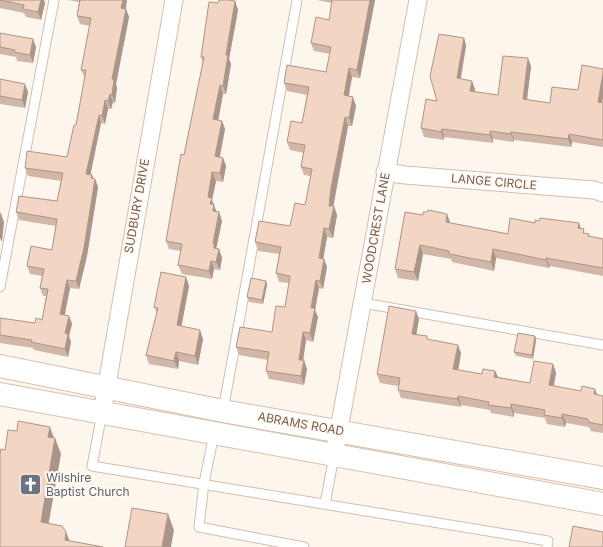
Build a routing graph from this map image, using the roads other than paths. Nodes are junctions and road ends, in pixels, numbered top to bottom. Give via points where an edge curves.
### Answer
1 (54, 0) edge
2 (174, 0) edge
3 (297, 0) edge
4 (418, 0) edge
5 (385, 172) junction
6 (603, 193) edge
7 (0, 288) edge
8 (363, 303) junction
9 (603, 345) edge
10 (0, 366) edge
11 (105, 387) junction
12 (0, 394) edge
13 (223, 411) junction
14 (102, 413) junction
15 (338, 430) junction
16 (214, 434) junction
17 (334, 456) junction
18 (603, 478) edge
19 (204, 483) junction
20 (325, 504) junction
21 (603, 504) edge
22 (304, 547) edge
23 (547, 547) edge

1 - 7 lane
2 - 11 street, SUDBURY DRIVE
3 - 13 lane
4 - 5 street, WOODCREST LANE
5 - 6 street, LANGE CIRCLE
5 - 8 street, WOODCREST LANE
8 - 9 lane
8 - 15 street, WOODCREST LANE
10 - 11 main road, ABRAMS ROAD
11 - 13 main road, ABRAMS ROAD
11 - 14 street, SUDBURY DRIVE
12 - 14 main road, ABRAMS ROAD
13 - 15 main road, ABRAMS ROAD
14 - 16 main road, ABRAMS ROAD
14 - 19 lane via 92,466
15 - 17 street, WOODCREST LANE
15 - 18 main road, ABRAMS ROAD
16 - 17 main road, ABRAMS ROAD
16 - 19 lane
17 - 20 lane
17 - 21 main road, ABRAMS ROAD
19 - 20 lane
19 - 22 lane via 199,527
20 - 23 lane via 548,541

